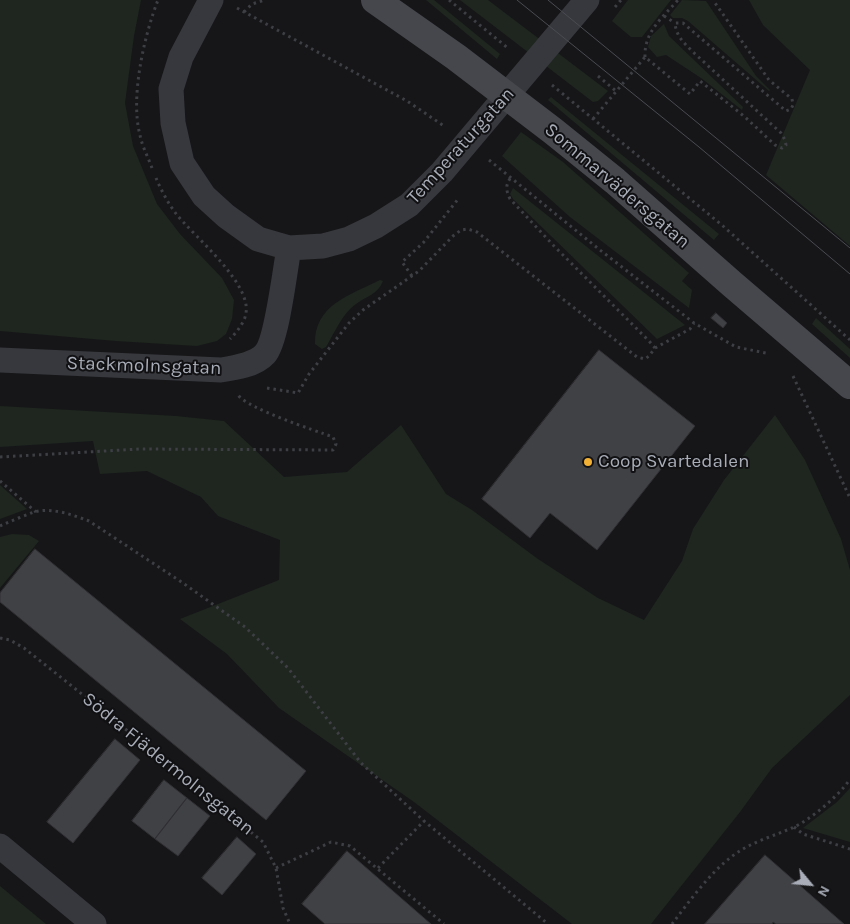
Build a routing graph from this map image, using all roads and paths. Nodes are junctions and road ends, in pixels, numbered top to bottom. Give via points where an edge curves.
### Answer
1 (158, 0) edge
2 (265, 0) edge
3 (375, 0) edge
4 (449, 0) edge
5 (587, 0) edge
6 (621, 0) edge
7 (678, 0) edge
8 (713, 0) edge
9 (220, 2) edge
10 (612, 11) dead end
11 (244, 12) junction
12 (664, 16) junction
13 (675, 23) junction
14 (494, 36) dead end
15 (645, 58) junction
16 (598, 76) dead end
17 (616, 91) junction
18 (562, 94) dead end
19 (433, 118) dead end
20 (593, 119) junction
21 (460, 197) dead end
22 (289, 248) junction
23 (412, 276) junction
24 (694, 323) junction
25 (850, 340) edge
26 (224, 343) dead end
27 (655, 348) junction
28 (772, 355) dead end
29 (0, 360) edge
30 (788, 369) dead end
31 (850, 385) edge
32 (259, 387) dead end
33 (244, 390) dead end
34 (0, 457) edge
35 (0, 482) edge
36 (850, 498) edge
37 (36, 512) junction
38 (0, 526) edge
39 (0, 638) edge
40 (850, 780) edge
41 (424, 821) junction
42 (794, 827) junction
43 (0, 846) edge
44 (850, 849) edge
45 (276, 868) junction
46 (378, 868) junction
47 (94, 924) edge
48 (290, 924) edge
49 (444, 924) edge
50 (548, 924) edge
51 (672, 924) edge

1 - 26 path via 142,53 136,99 140,135 159,185 176,214 232,275 244,296 246,314 238,331
2 - 11 path via 252,4
3 - 31 street, Sommarvädersgatan via 456,57 592,162
4 - 14 path
5 - 22 street, Temperaturgatan via 442,172 409,205 349,239 323,246
6 - 10 path
7 - 12 path
8 - 13 path via 769,80 792,99 791,109 786,111 683,23
9 - 11 path
9 - 22 street, Temperaturgatan via 181,57 171,89 172,123 182,163 204,196 226,216 258,239
11 - 19 path
12 - 13 path
12 - 15 path via 648,35
13 - 15 path via 680,39 781,133 786,145 782,148 775,145 700,81 690,94
15 - 17 path
16 - 17 path
17 - 20 path
18 - 20 path
20 - 25 path via 723,226
21 - 23 path via 423,243 402,262
22 - 29 street, Stackmolnsgatan via 274,336 265,354 243,367 221,370
23 - 27 path via 453,236 468,229 477,232 637,357 645,360
23 - 32 path via 363,310 349,324 298,393
24 - 27 path via 690,329
24 - 27 path via 511,177 506,184 510,199
24 - 28 path via 736,347
30 - 36 path
33 - 34 path via 236,392 256,408 333,437 334,450 140,449
35 - 37 path
37 - 38 path
37 - 41 path via 56,512 90,521 245,627 288,668 361,763
39 - 45 path, Södra Fjädermolnsgatan via 24,648 263,842
40 - 42 path via 817,812
41 - 46 path
41 - 50 path
42 - 44 path via 803,834
42 - 51 path via 760,840 730,857
43 - 47 street
45 - 46 path via 331,842 350,846
45 - 48 path, Södra Fjädermolnsgatan via 283,908
46 - 49 path

